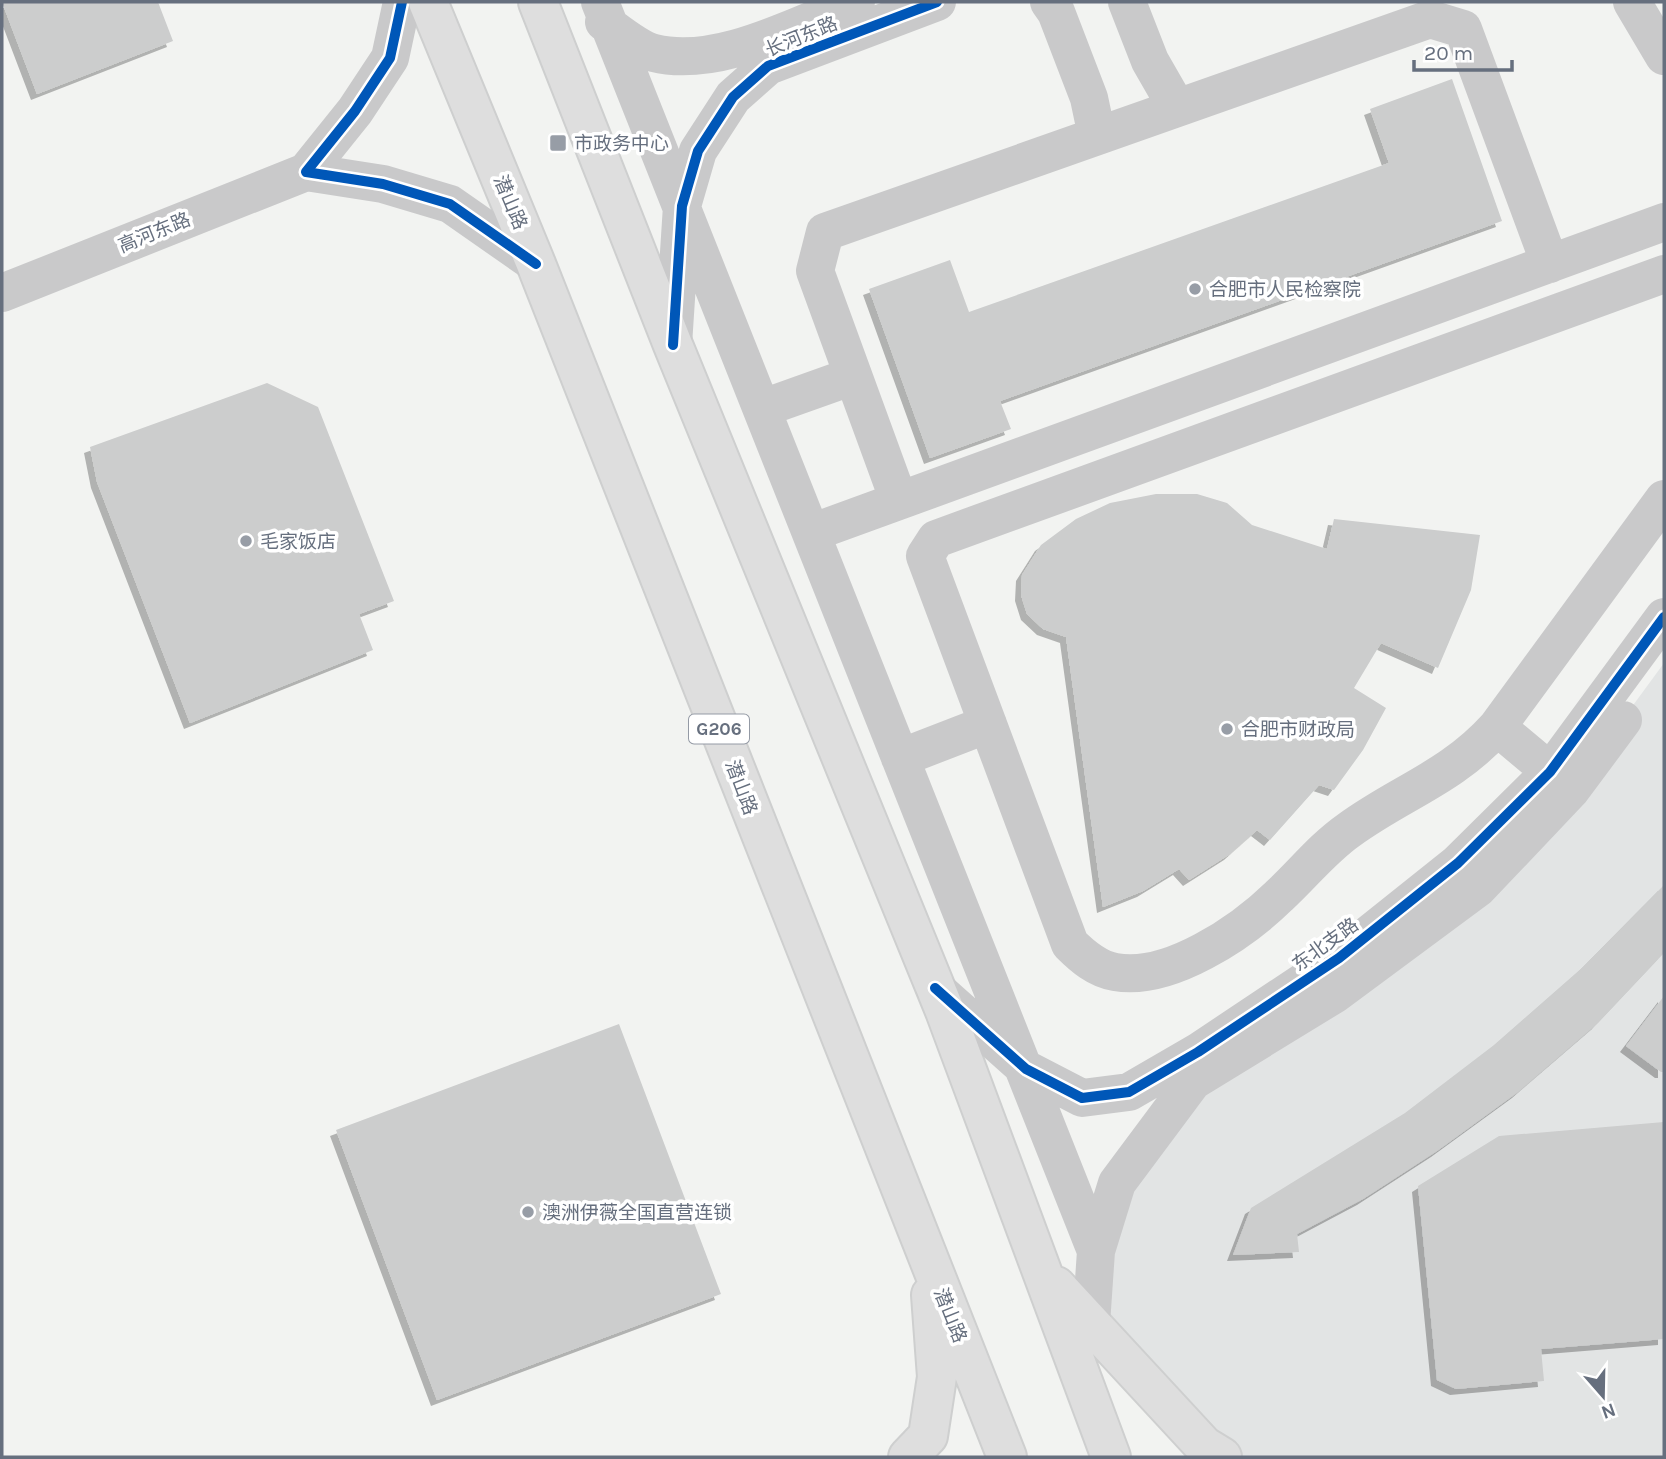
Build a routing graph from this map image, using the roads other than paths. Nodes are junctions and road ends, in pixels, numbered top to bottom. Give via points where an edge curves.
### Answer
1 (401, 2) edge
2 (428, 2) edge
3 (538, 2) edge
4 (575, 2) edge
5 (856, 2) edge
6 (937, 2) edge
7 (1049, 2) edge
8 (1127, 2) edge
9 (1632, 2) edge
10 (605, 14) edge
11 (1664, 56) edge
12 (1177, 108) junction
13 (1097, 136) junction
14 (306, 172) junction
15 (682, 206) junction
16 (1664, 222) edge
17 (537, 264) junction
18 (1550, 264) junction
19 (1664, 274) edge
20 (2, 293) edge
21 (673, 345) junction
22 (853, 376) junction
23 (762, 408) junction
24 (1664, 499) edge
25 (899, 501) junction
26 (811, 533) junction
27 (1664, 617) edge
28 (1664, 663) edge
29 (988, 724) junction
30 (1497, 727) junction
31 (900, 758) junction
32 (1561, 781) junction
33 (935, 988) junction
34 (1026, 1069) junction
35 (1096, 1251) junction
36 (929, 1258) junction
37 (1042, 1271) junction
38 (1091, 1324) junction
39 (908, 1457) edge
40 (1007, 1457) edge
41 (1111, 1457) edge
42 (1222, 1457) edge

1 - 14 street via 390,58
2 - 17 main road, 潜山路 / G206
3 - 21 main road
4 - 10 street, 长河东路
5 - 10 street, 长河东路 via 738,48 693,57 652,53
6 - 15 street, 长河东路 via 768,66 733,97 698,151
7 - 13 street via 1089,98
8 - 12 street via 1150,61
9 - 11 street
10 - 15 street
12 - 13 street
12 - 18 street via 1430,19 1463,29
13 - 22 street via 825,232 815,271
14 - 17 street via 383,184 450,204
14 - 20 street, 高河东路
15 - 21 street, 长河东路
15 - 23 street
16 - 18 street
17 - 36 main road, 潜山路 / G206
18 - 25 street
19 - 29 street via 936,539 925,556
21 - 33 main road
22 - 23 street
22 - 25 street
23 - 26 street
24 - 30 street
25 - 26 street
26 - 31 street
27 - 32 street, 东北支路
28 - 32 street, 东北支路
29 - 30 street via 1070,944 1088,961 1114,972 1142,974 1199,954 1244,926 1325,848 1442,776
29 - 31 street
30 - 32 street
31 - 34 street
32 - 34 street, 东北支路 via 1339,958 1129,1092 1082,1098
32 - 35 street, 东北支路 via 1478,888 1335,994 1194,1081 1117,1183
33 - 34 street, 东北支路
33 - 37 main road
34 - 35 street
35 - 38 street, 东北支路
36 - 39 main road via 937,1377 928,1436
36 - 40 main road, 潜山路 / G206
37 - 38 main road
37 - 41 main road
38 - 42 main road via 1204,1446

